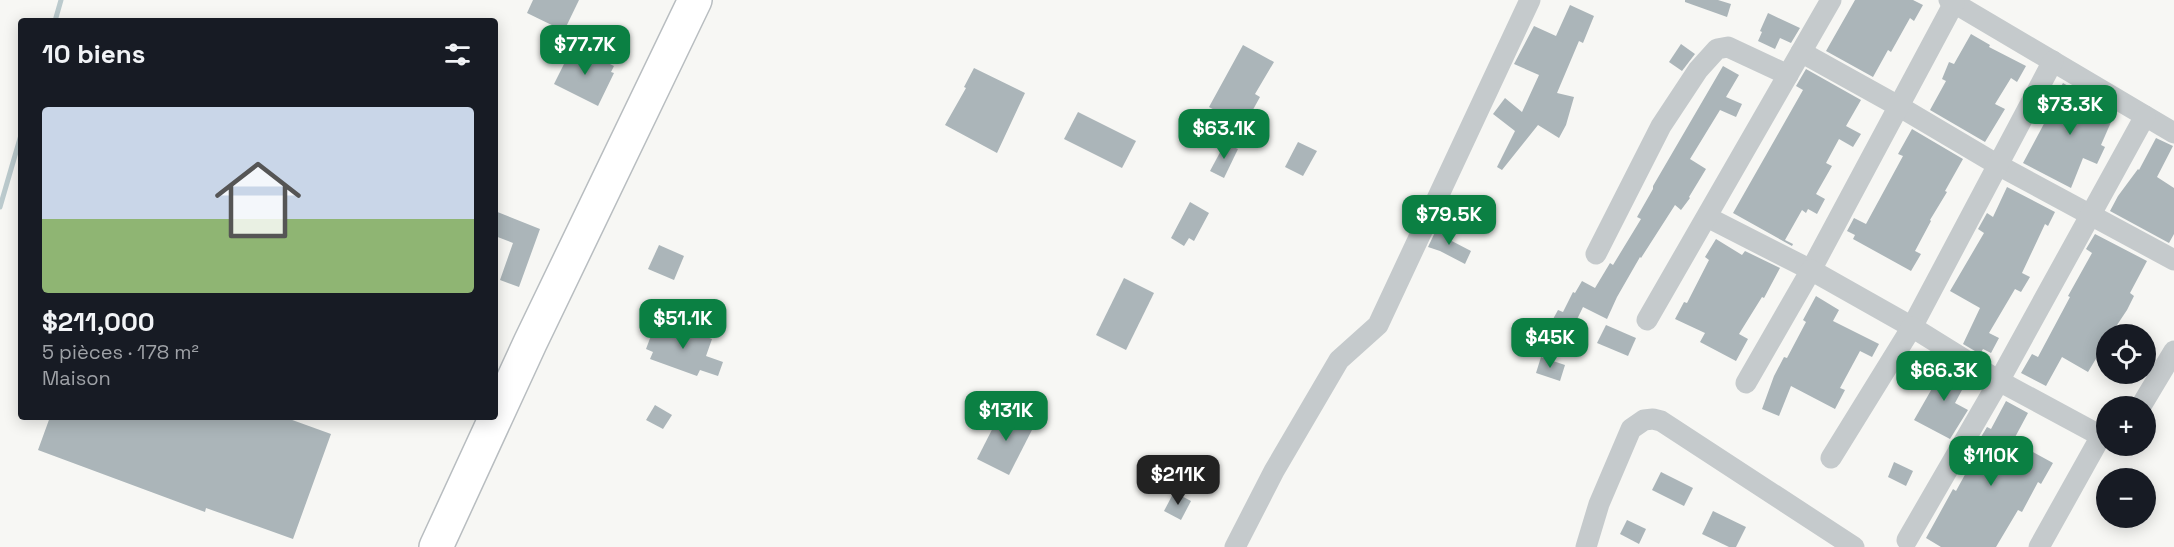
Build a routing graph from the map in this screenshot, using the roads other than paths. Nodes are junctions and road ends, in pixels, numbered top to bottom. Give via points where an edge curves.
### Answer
1 (695, 0) edge
2 (1530, 0) edge
3 (1831, 0) edge
4 (1952, 2) edge
5 (1801, 51) junction
6 (2052, 61) junction
7 (1788, 75) junction
8 (1900, 107) junction
9 (2145, 116) junction
10 (2174, 133) edge
11 (1998, 165) junction
12 (2091, 214) junction
13 (1707, 217) junction
14 (1596, 254) dead end
15 (2174, 260) edge
16 (1811, 270) junction
17 (1647, 320) dead end
18 (1912, 327) junction
19 (2174, 351) edge
20 (2000, 381) junction
21 (1746, 383) dead end
22 (2148, 396) edge
23 (498, 412) edge
24 (495, 420) edge
25 (2096, 431) edge
26 (2096, 449) edge
27 (1831, 458) dead end
28 (1907, 540) dead end
29 (436, 547) edge
30 (1235, 547) edge
31 (1586, 547) edge
32 (1854, 547) edge
33 (2039, 547) edge

1 - 23 main road
2 - 30 street via 1378,325 1339,360
3 - 5 street
4 - 6 street
4 - 8 street
5 - 7 street
5 - 8 street
6 - 9 street
6 - 11 street
7 - 13 street
7 - 14 street via 1728,47 1717,49 1698,70 1661,126
8 - 11 street
8 - 16 street
9 - 10 street
9 - 12 street
11 - 12 street
11 - 18 street
12 - 15 street
12 - 20 street
13 - 16 street
13 - 17 street
16 - 18 street
16 - 21 street
18 - 20 street
18 - 27 street
19 - 22 street
20 - 25 street
20 - 28 street
24 - 29 main road
26 - 33 street
31 - 32 street via 1630,429 1653,419

